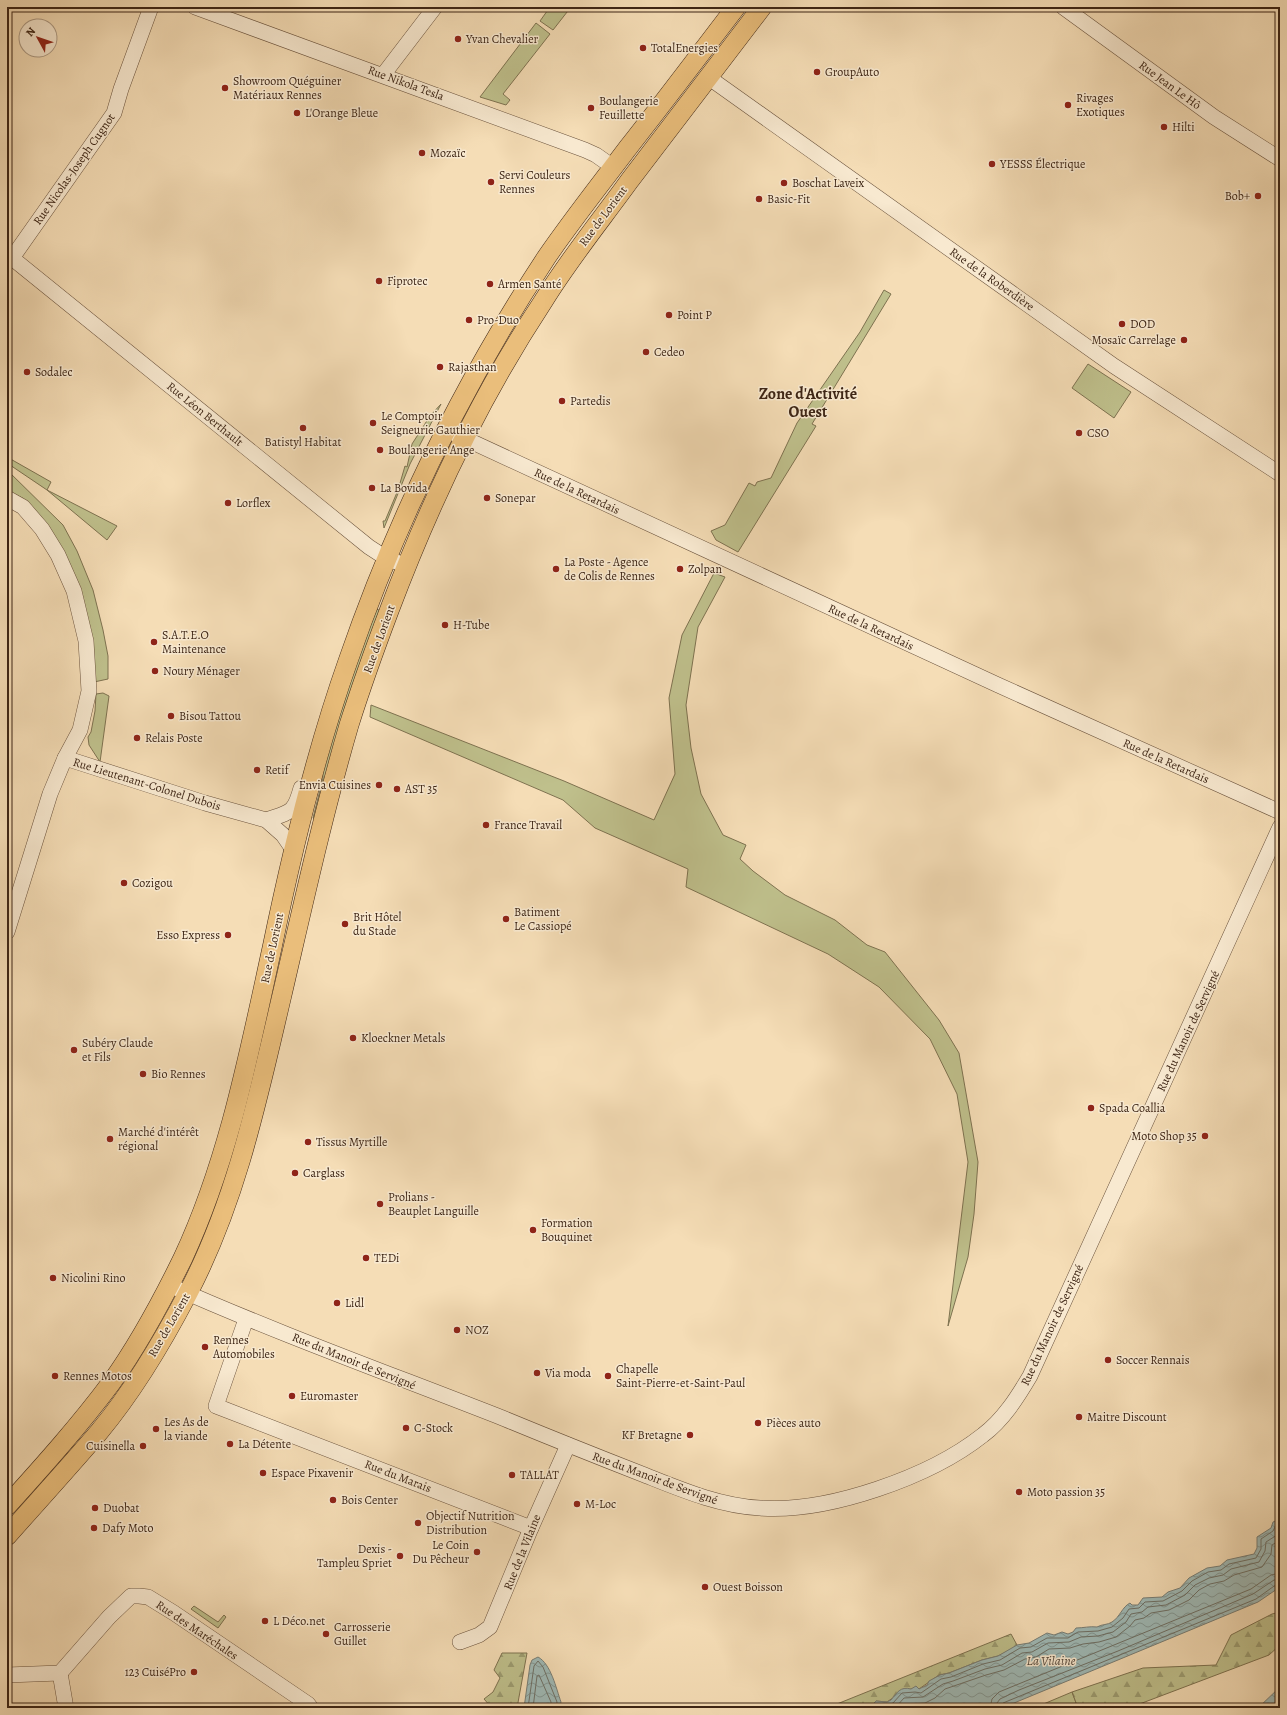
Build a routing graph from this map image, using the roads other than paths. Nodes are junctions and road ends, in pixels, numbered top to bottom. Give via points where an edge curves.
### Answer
1 (151, 7) edge
2 (195, 7) edge
3 (435, 7) edge
4 (736, 7) edge
5 (762, 7) edge
6 (1063, 7) edge
7 (383, 75) junction
8 (708, 77) junction
9 (1280, 160) edge
10 (614, 167) junction
11 (9, 256) edge
12 (446, 429) junction
13 (464, 438) junction
14 (1280, 474) edge
15 (7, 498) edge
16 (386, 558) junction
17 (407, 566) junction
18 (327, 721) junction
19 (65, 758) junction
20 (1280, 812) edge
21 (266, 820) junction
22 (1280, 827) edge
23 (299, 828) junction
24 (317, 847) junction
25 (294, 851) junction
26 (7, 932) edge
27 (255, 1073) junction
28 (169, 1285) junction
29 (188, 1293) junction
30 (246, 1319) junction
31 (568, 1446) junction
32 (69, 1452) junction
33 (7, 1506) edge
34 (531, 1528) junction
35 (7, 1536) edge
36 (460, 1642) dead end
37 (60, 1673) junction
38 (7, 1675) edge
39 (66, 1708) edge
40 (311, 1708) edge

1 - 11 street, Rue Nicolas-Joseph Cugnot via 114,113
2 - 7 street, Rue Nikola Tesla
3 - 7 street
4 - 10 main road, Rue de Lorient
5 - 8 main road, Rue de Lorient
6 - 9 street, Rue Jean Le Hô via 1214,117
7 - 10 street, Rue Nikola Tesla via 585,150
8 - 13 main road, Rue de Lorient via 562,272 502,367
8 - 14 street, Rue de la Roberdière via 1108,362
10 - 12 main road, Rue de Lorient via 540,268 477,371
11 - 16 street, Rue Léon Berthault via 369,547
12 - 13 street
12 - 16 main road, Rue de Lorient
13 - 17 main road, Rue de Lorient
13 - 20 street, Rue de la Retardais via 998,685
15 - 19 street via 23,507 42,529 58,555 74,591 86,641 89,691 80,730
16 - 17 street, Rue Léon Berthault
16 - 18 main road, Rue de Lorient
17 - 24 main road, Rue de Lorient via 361,687
18 - 21 street, Rue de Lorient via 318,730 296,804 288,812
18 - 23 main road, Rue de Lorient
19 - 21 street, Rue Lieutenant-Colonel Dubois
19 - 26 street, Rue Lieutenant-Colonel Dubois via 50,794
21 - 25 street via 283,835
22 - 31 street, Rue du Manoir de Servigné via 1030,1376 1015,1401 984,1434 926,1469 880,1488 819,1505 775,1508 723,1503 692,1494
23 - 24 street
23 - 25 main road, Rue de Lorient
24 - 27 main road, Rue de Lorient
25 - 27 main road, Rue de Lorient
27 - 28 main road, Rue de Lorient via 215,1179
27 - 29 main road, Rue de Lorient via 245,1150 214,1237
28 - 29 street, Rue du Manoir de Servigné
28 - 32 main road, Rue de Lorient via 142,1334
29 - 30 street, Rue du Manoir de Servigné
29 - 32 main road, Rue de Lorient via 138,1377 99,1432
30 - 31 street, Rue du Manoir de Servigné
30 - 34 street, Rue du Marais via 216,1406
31 - 34 street, Rue de la Vilaine
32 - 33 main road, Rue de Lorient
32 - 35 main road, Rue de Lorient
34 - 36 street, Rue de la Vilaine via 490,1627
37 - 38 street
37 - 39 street
37 - 40 street, Rue des Maréchales via 130,1596 148,1597

